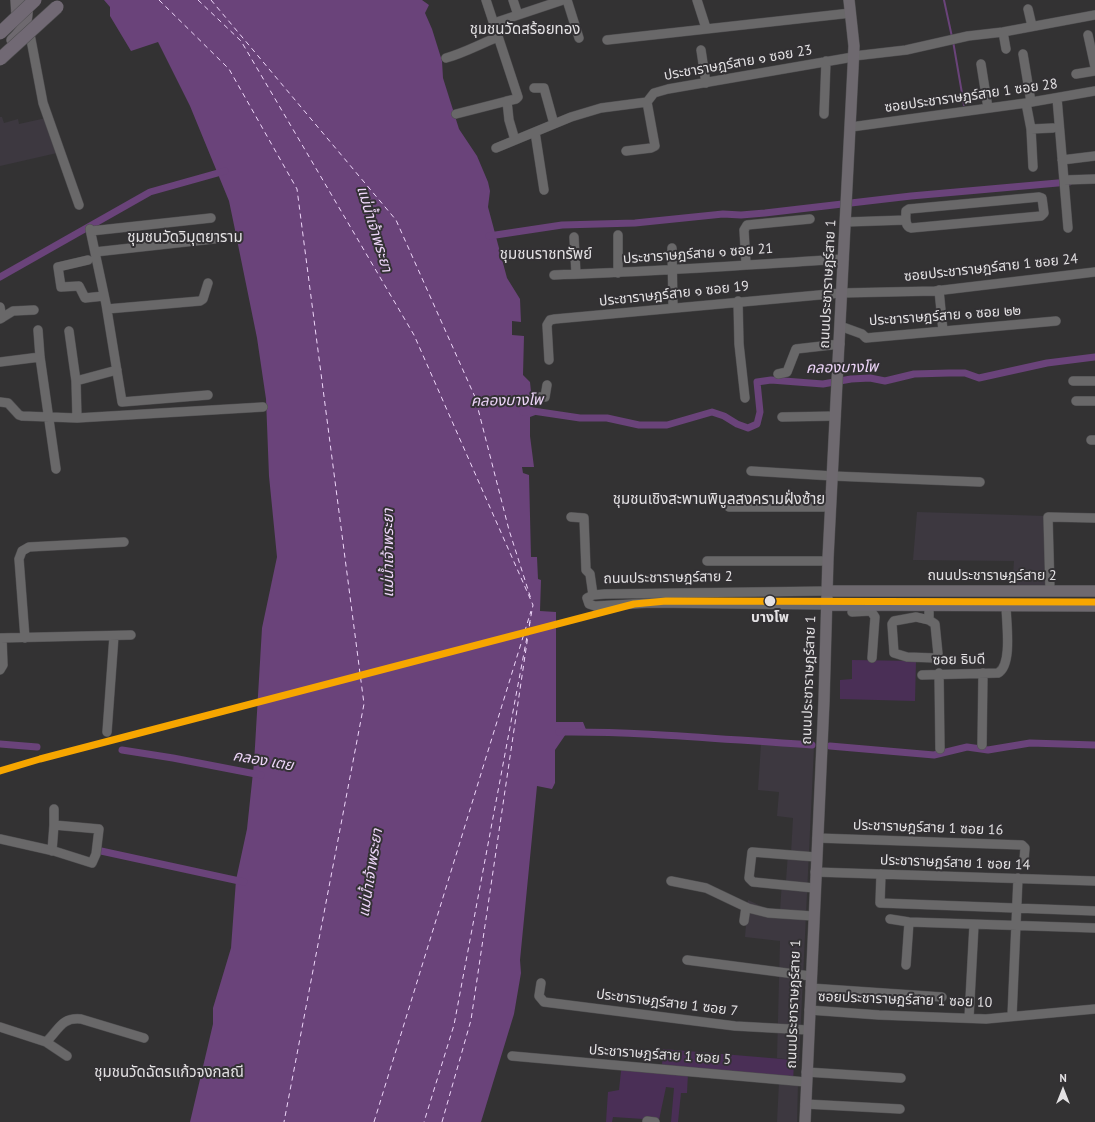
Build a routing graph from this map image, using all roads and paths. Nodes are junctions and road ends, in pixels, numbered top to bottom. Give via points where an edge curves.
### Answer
1 (16, 0) edge
2 (27, 0) edge
3 (35, 0) edge
4 (486, 0) edge
5 (513, 0) edge
6 (563, 0) edge
7 (567, 0) edge
8 (696, 0) edge
9 (849, 0) edge
10 (546, 3) edge
11 (57, 6) dead end
12 (1028, 9) dead end
13 (851, 13) junction
14 (518, 15) junction
15 (1095, 15) edge
16 (27, 19) junction
17 (494, 23) junction
18 (1032, 26) junction
19 (706, 28) junction
20 (1002, 32) junction
21 (0, 33) edge
22 (1088, 35) dead end
23 (498, 37) junction
24 (579, 38) dead end
25 (0, 39) edge
26 (607, 40) dead end
27 (701, 50) dead end
28 (1006, 50) dead end
29 (0, 51) edge
30 (1023, 54) dead end
31 (854, 57) junction
32 (446, 58) dead end
33 (0, 59) edge
34 (826, 61) junction
35 (981, 64) dead end
36 (1095, 67) edge
37 (1095, 72) edge
38 (1076, 74) dead end
39 (706, 83) junction
40 (534, 88) dead end
41 (1095, 91) edge
42 (1057, 98) junction
43 (507, 101) junction
44 (647, 102) junction
45 (1028, 102) junction
46 (988, 108) junction
47 (456, 114) dead end
48 (824, 114) dead end
49 (554, 124) junction
50 (851, 127) junction
51 (1053, 128) dead end
52 (1031, 129) junction
53 (535, 132) junction
54 (515, 140) junction
55 (496, 148) dead end
56 (626, 151) dead end
57 (1095, 156) edge
58 (1062, 160) junction
59 (1033, 167) dead end
60 (1095, 179) edge
61 (1064, 183) junction
62 (544, 190) dead end
63 (79, 205) dead end
64 (211, 218) dead end
65 (810, 219) dead end
66 (906, 220) junction
67 (846, 222) junction
68 (1068, 228) dead end
69 (618, 235) dead end
70 (574, 237) dead end
71 (222, 238) dead end
72 (672, 248) dead end
73 (95, 252) junction
74 (844, 259) junction
75 (88, 260) dead end
76 (746, 264) junction
77 (674, 270) junction
78 (1095, 272) edge
79 (618, 273) junction
80 (576, 274) junction
81 (554, 275) dead end
82 (208, 283) dead end
83 (939, 290) junction
84 (841, 294) junction
85 (104, 296) junction
86 (738, 301) junction
87 (0, 307) edge
88 (673, 308) junction
89 (107, 309) junction
90 (34, 310) dead end
91 (1, 318) edge
92 (1056, 321) dead end
93 (840, 326) junction
94 (38, 330) dead end
95 (69, 331) dead end
96 (943, 331) junction
97 (840, 344) junction
98 (40, 357) junction
99 (548, 360) dead end
100 (0, 362) edge
101 (117, 370) junction
102 (778, 374) dead end
103 (76, 381) junction
104 (1073, 381) dead end
105 (1095, 381) edge
106 (548, 385) dead end
107 (208, 395) dead end
108 (539, 397) dead end
109 (745, 398) dead end
110 (1076, 401) dead end
111 (1095, 401) edge
112 (0, 402) edge
113 (263, 407) dead end
114 (836, 416) junction
115 (782, 417) dead end
116 (48, 418) junction
117 (77, 418) junction
118 (56, 469) dead end
119 (751, 471) dead end
120 (833, 476) junction
121 (980, 482) dead end
122 (729, 507) dead end
123 (831, 507) junction
124 (571, 517) dead end
125 (1095, 518) edge
126 (124, 542) dead end
127 (707, 561) dead end
128 (828, 561) junction
129 (826, 591) junction
130 (1050, 591) junction
131 (1095, 592) edge
132 (593, 595) junction
133 (826, 605) junction
134 (929, 605) junction
135 (1006, 605) junction
136 (1050, 606) junction
137 (1095, 606) edge
138 (870, 608) junction
139 (852, 612) dead end
140 (929, 620) junction
141 (114, 636) junction
142 (131, 636) dead end
143 (1, 638) edge
144 (25, 638) junction
145 (872, 658) dead end
146 (0, 670) edge
147 (939, 673) junction
148 (983, 673) junction
149 (922, 675) dead end
150 (107, 732) dead end
151 (982, 745) dead end
152 (940, 749) dead end
153 (54, 808) dead end
154 (54, 824) junction
155 (817, 838) junction
156 (0, 839) edge
157 (52, 851) junction
158 (816, 858) junction
159 (1024, 860) dead end
160 (815, 872) junction
161 (881, 874) junction
162 (1018, 878) junction
163 (671, 881) dead end
164 (1095, 881) edge
165 (814, 888) junction
166 (746, 907) junction
167 (1017, 908) junction
168 (1095, 911) edge
169 (813, 916) junction
170 (890, 919) dead end
171 (744, 921) dead end
172 (909, 922) junction
173 (974, 924) junction
174 (1016, 926) junction
175 (1095, 928) edge
176 (687, 960) dead end
177 (906, 965) dead end
178 (810, 976) junction
179 (541, 983) dead end
180 (810, 988) junction
181 (942, 997) dead end
182 (1095, 1009) edge
183 (809, 1010) junction
184 (1012, 1016) junction
185 (970, 1018) junction
186 (0, 1027) edge
187 (808, 1030) junction
188 (144, 1038) dead end
189 (46, 1042) junction
190 (67, 1056) dead end
191 (512, 1056) dead end
192 (806, 1077) junction
193 (901, 1078) dead end
194 (805, 1104) junction
195 (900, 1109) dead end
196 (804, 1122) edge

1 - 25 main road via 17,16
2 - 16 main road
3 - 21 highway, bridge
4 - 17 street
5 - 14 street
6 - 10 street
7 - 24 street
8 - 19 street
9 - 13 main road, ถนนประชาราษฎร์สาย 1
10 - 14 street
11 - 33 highway, bridge
12 - 18 street
13 - 19 street
13 - 31 main road, ถนนประชาราษฎร์สาย 1
14 - 17 street
15 - 18 street, ประชาราษฎร์สาย ๑ ซอย 23
16 - 29 main road via 22,30
16 - 63 street via 43,103
17 - 23 street
18 - 20 street, ประชาราษฎร์สาย ๑ ซอย 23
19 - 26 street
20 - 28 street
20 - 31 street, ประชาราษฎร์สาย ๑ ซอย 23
22 - 36 street
23 - 32 street via 462,54
23 - 43 street via 518,97
27 - 39 street
30 - 45 street
31 - 34 street, ประชาราษฎร์สาย ๑ ซอย 23
31 - 50 main road, ถนนประชาราษฎร์สาย 1
34 - 39 street, ประชาราษฎร์สาย ๑ ซอย 23
34 - 48 street
35 - 46 street
37 - 38 street
39 - 44 street, ประชาราษฎร์สาย ๑ ซอย 23 via 654,93
40 - 49 street via 544,88
41 - 42 street, ซอยประชาราษฎร์สาย 1 ซอย 28
42 - 45 street, ซอยประชาราษฎร์สาย 1 ซอย 28
42 - 58 street
43 - 47 street
43 - 54 street
44 - 49 street, ประชาราษฎร์สาย ๑ ซอย 23 via 601,108
44 - 56 street via 655,146
45 - 46 street, ซอยประชาราษฎร์สาย 1 ซอย 28
45 - 52 street
46 - 50 street, ซอยประชาราษฎร์สาย 1 ซอย 28
49 - 53 street, ประชาราษฎร์สาย ๑ ซอย 23
50 - 67 main road, ถนนประชาราษฎร์สาย 1
51 - 52 street
52 - 59 street
53 - 54 street, ประชาราษฎร์สาย ๑ ซอย 23
53 - 62 street
54 - 55 street, ประชาราษฎร์สาย ๑ ซอย 23
57 - 58 street
58 - 61 street
60 - 61 street
61 - 68 street
64 - 73 street via 91,230
65 - 76 street via 747,225 744,230
66 - 66 street via 911,228 1041,216 1044,213 1042,198 1039,198 908,209
66 - 67 street
67 - 74 main road, ถนนประชาราษฎร์สาย 1
69 - 79 street
70 - 80 street
71 - 73 street
72 - 77 street
73 - 85 street
74 - 76 street, ประชาราษฎร์สาย ๑ ซอย 21
74 - 84 main road, ถนนประชาราษฎร์สาย 1
75 - 85 street via 58,267 61,287 79,286 85,298
76 - 77 street, ประชาราษฎร์สาย ๑ ซอย 21
77 - 79 street, ประชาราษฎร์สาย ๑ ซอย 21
77 - 88 street
78 - 83 street, ซอยประชาราษฎร์สาย 1 ซอย 24
79 - 80 street, ประชาราษฎร์สาย ๑ ซอย 21
80 - 81 street, ประชาราษฎร์สาย ๑ ซอย 21
82 - 89 street via 203,299 200,300
83 - 84 street, ซอยประชาราษฎร์สาย 1 ซอย 24
83 - 96 street
84 - 86 street, ประชาราษฎร์สาย ๑ ซอย 19
84 - 93 main road, ถนนประชาราษฎร์สาย 1
85 - 89 street
86 - 88 street, ประชาราษฎร์สาย ๑ ซอย 19
86 - 109 street via 739,344
87 - 91 street
88 - 99 street, ประชาราษฎร์สาย ๑ ซอย 19 via 550,320 547,325
89 - 101 street
90 - 91 street via 13,311
92 - 96 street, ประชาราษฎร์สาย ๑ ซอย ๒๒
93 - 96 street, ประชาราษฎร์สาย ๑ ซอย ๒๒ via 866,338
93 - 97 main road, ถนนประชาราษฎร์สาย 1
94 - 98 street
95 - 103 street
97 - 102 street via 796,349 787,372
97 - 114 main road, ถนนประชาราษฎร์สาย 1
98 - 100 street
98 - 116 street
101 - 103 street
101 - 107 street via 122,402
103 - 117 street
104 - 105 street
106 - 108 street via 545,397
110 - 111 street
112 - 116 street via 8,403 19,415
113 - 117 street
114 - 115 street
114 - 120 main road, ถนนประชาราษฎร์สาย 1
116 - 117 street
116 - 118 street
119 - 120 street
120 - 121 street
120 - 123 main road, ถนนประชาราษฎร์สาย 1
122 - 123 street
123 - 128 main road, ถนนประชาราษฎร์สาย 1
124 - 132 street via 584,518 586,570 590,574
125 - 130 street via 1048,517
126 - 144 street via 28,547 22,551 19,559
127 - 128 street
128 - 129 main road, ถนนประชาราษฎร์สาย 1
129 - 130 main road, ถนนประชาราษฎร์สาย 2
129 - 132 street, ถนนประชาราษฎร์สาย 2
129 - 133 main road, ถนนประชาราษฎร์สาย 1
130 - 131 main road, ถนนประชาราษฎร์สาย 2
130 - 136 main road
132 - 133 street, ถนนประชาราษฎร์สาย 2 via 589,596 588,601 595,606 651,603
133 - 138 main road, ถนนประชาราษฎร์สาย 2
133 - 155 main road, ถนนประชาราษฎร์สาย 1
134 - 135 main road, ถนนประชาราษฎร์สาย 2
134 - 138 main road, ถนนประชาราษฎร์สาย 2
134 - 140 street
135 - 136 main road, ถนนประชาราษฎร์สาย 2
135 - 148 street, ซอย ธิบดี via 1007,663 998,673
136 - 137 main road, ถนนประชาราษฎร์สาย 2
138 - 139 street
138 - 145 street via 875,622
140 - 140 street via 916,617 894,621 894,653 907,658 936,658 938,654 935,624
141 - 142 street
141 - 144 street
141 - 150 street
143 - 144 street
143 - 146 street via 3,665
147 - 148 street, ซอย ธิบดี
147 - 149 street, ซอย ธิบดี
147 - 152 street
148 - 151 street
153 - 154 street
154 - 157 street
154 - 157 street via 99,829 96,854 92,863
155 - 158 main road, ถนนประชาราษฎร์สาย 1
155 - 159 street, ประชาราษฎร์สาย 1 ซอย 16 via 1022,845 1025,848
156 - 157 street
158 - 160 main road, ถนนประชาราษฎร์สาย 1
158 - 165 street via 752,852 749,878 752,882
160 - 161 street, ประชาราษฎร์สาย 1 ซอย 14
160 - 165 main road, ถนนประชาราษฎร์สาย 1
161 - 162 street, ประชาราษฎร์สาย 1 ซอย 14
161 - 167 street via 880,903
162 - 164 street, ประชาราษฎร์สาย 1 ซอย 14
162 - 167 street
163 - 166 street via 706,888
165 - 169 main road, ถนนประชาราษฎร์สาย 1
166 - 169 street via 768,913
166 - 171 street
167 - 168 street
167 - 174 street
169 - 178 main road, ถนนประชาราษฎร์สาย 1
170 - 172 street
172 - 173 street
172 - 177 street
173 - 174 street
173 - 185 street
174 - 175 street
174 - 184 street
176 - 178 street
178 - 180 main road, ถนนประชาราษฎร์สาย 1
179 - 187 street, ประชาราษฎร์สาย 1 ซอย 7 via 539,996 544,1002 735,1026
180 - 181 street
180 - 183 main road, ถนนประชาราษฎร์สาย 1
182 - 184 street, ซอยประชาราษฎร์สาย 1 ซอย 10
183 - 185 street, ซอยประชาราษฎร์สาย 1 ซอย 10 via 878,1016
183 - 187 main road, ถนนประชาราษฎร์สาย 1
184 - 185 street, ซอยประชาราษฎร์สาย 1 ซอย 10
186 - 189 street
187 - 192 main road, ถนนประชาราษฎร์สาย 1
188 - 189 street via 71,1018
189 - 190 street
191 - 192 street, ประชาราษฎร์สาย 1 ซอย 5
192 - 193 street, ประชาราษฎร์สาย 1 ซอย 5
192 - 194 main road, ถนนประชาราษฎร์สาย 1
194 - 195 street
194 - 196 main road, ถนนประชาราษฎร์สาย 1

